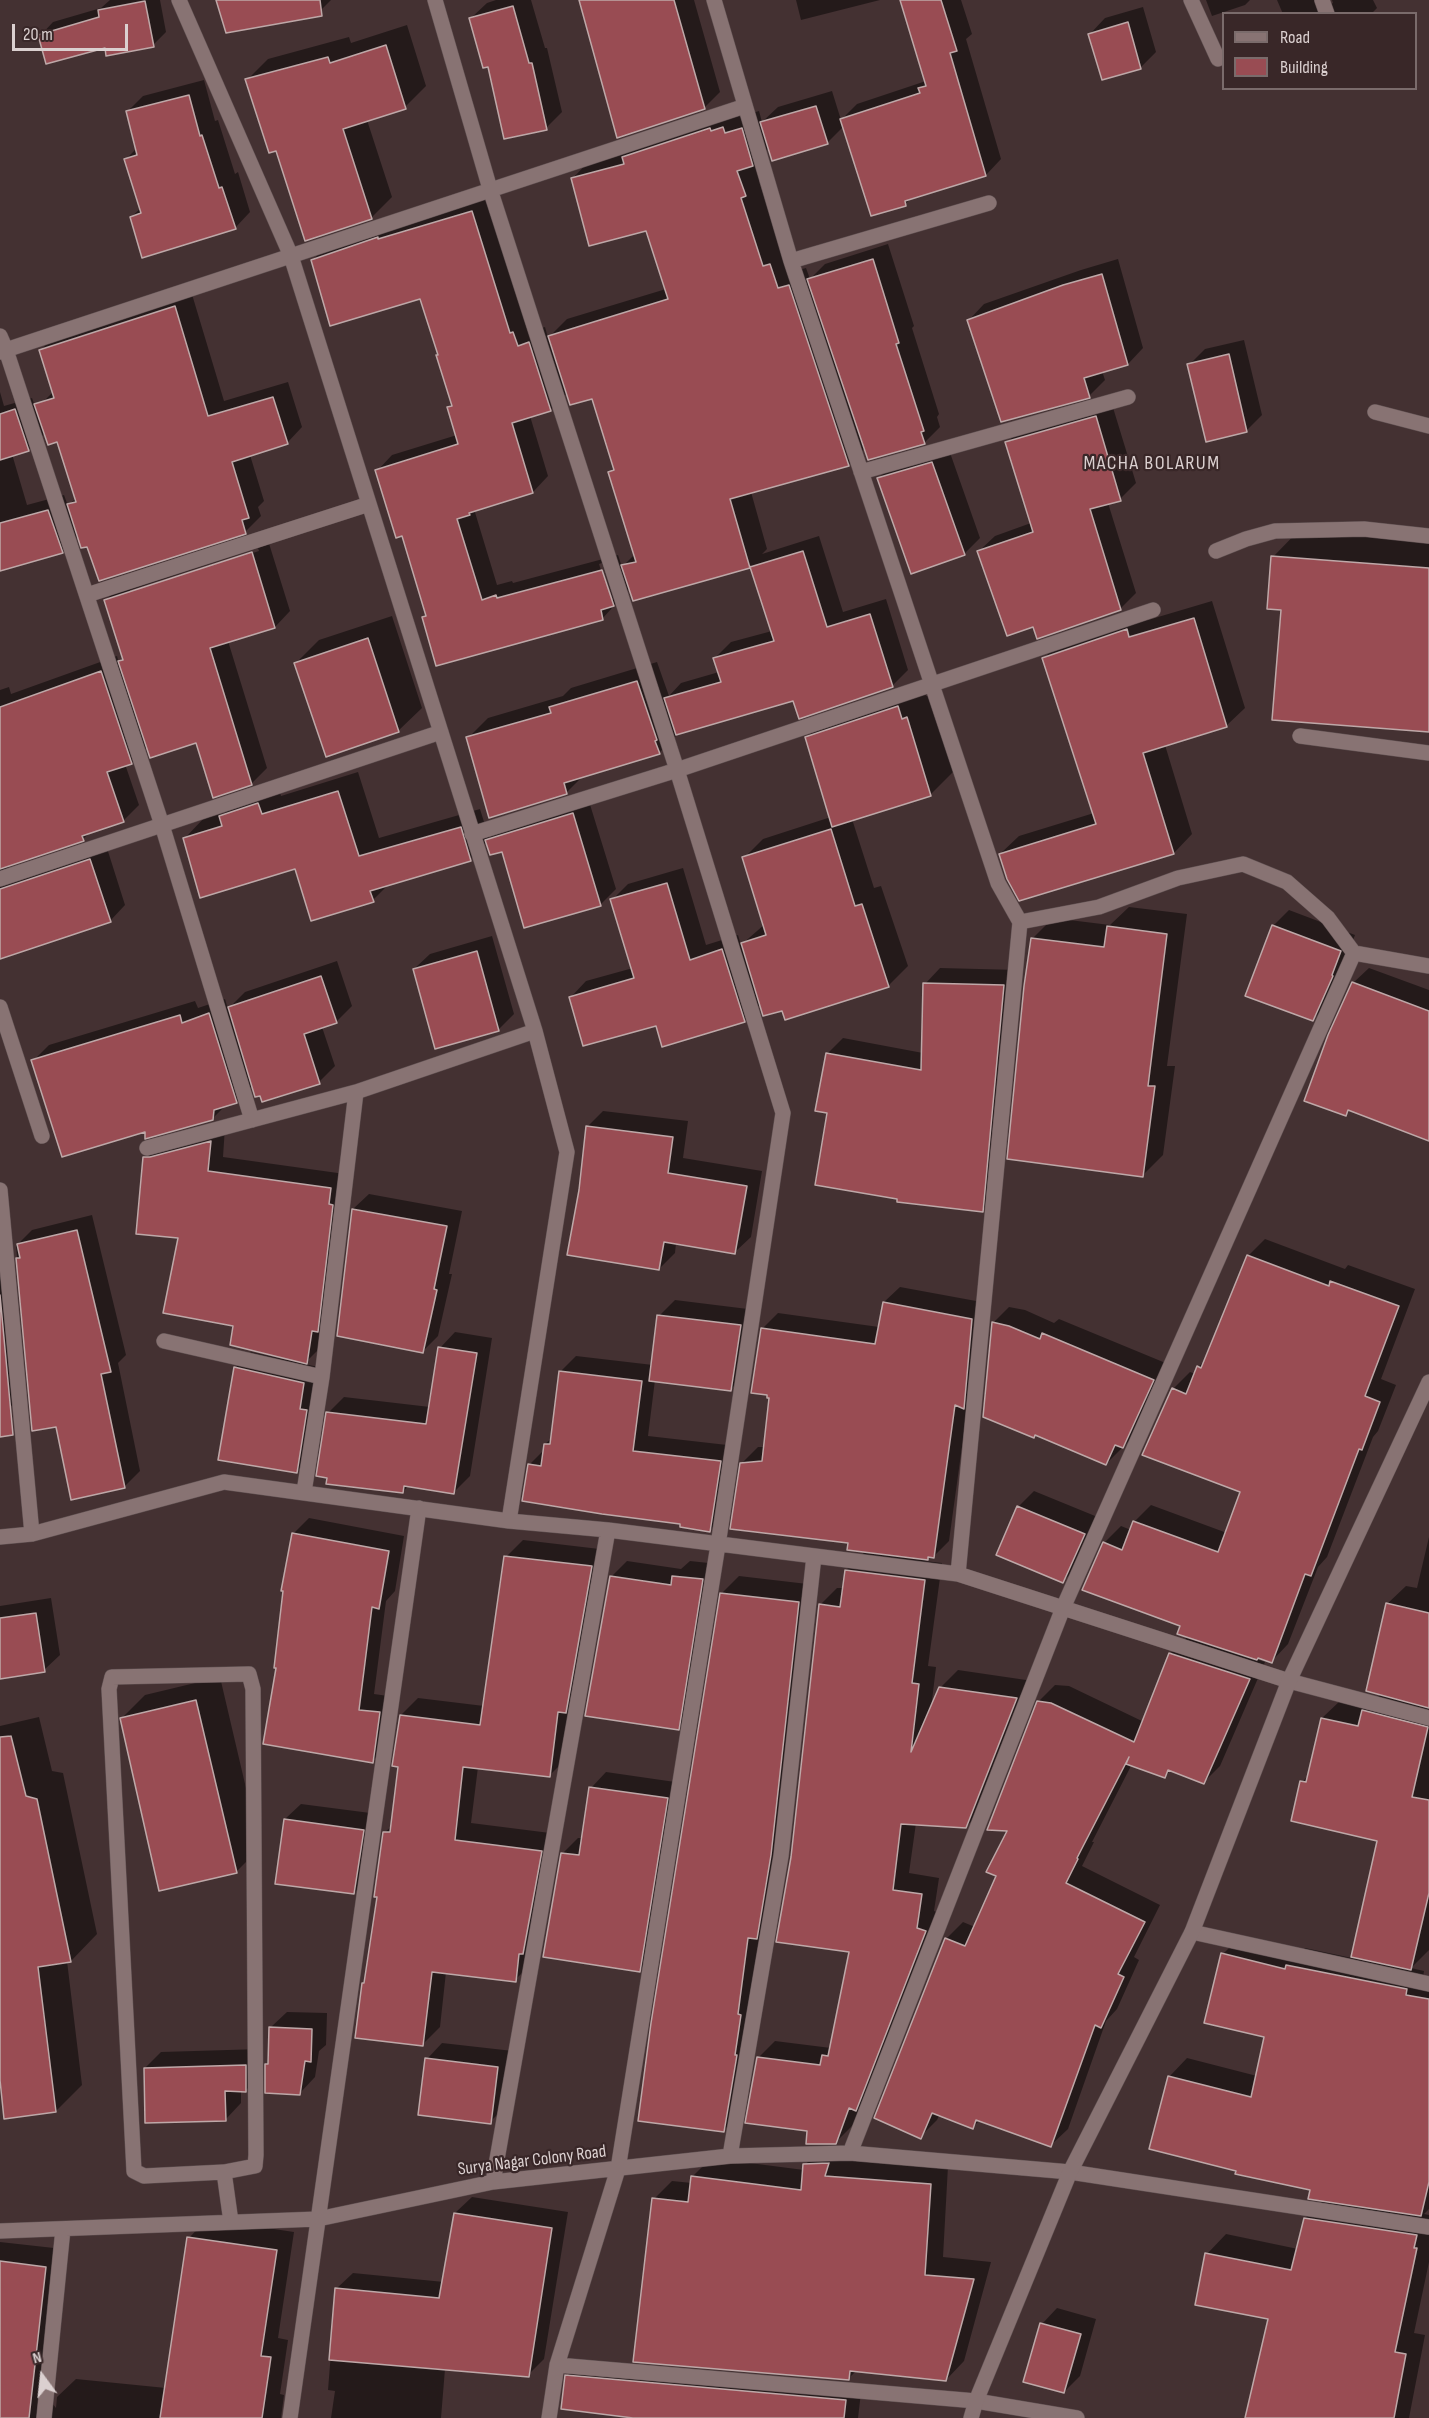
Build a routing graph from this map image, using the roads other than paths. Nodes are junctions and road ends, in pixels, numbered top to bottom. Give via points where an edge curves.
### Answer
1 (179, 0) edge
2 (435, 0) edge
3 (714, 0) edge
4 (1191, 0) edge
5 (1218, 59) dead end
6 (745, 106) junction
7 (490, 189) junction
8 (989, 203) dead end
9 (291, 256) junction
10 (791, 261) junction
11 (2, 346) edge
12 (1128, 397) dead end
13 (1375, 412) dead end
14 (1429, 426) edge
15 (861, 472) junction
16 (369, 504) junction
17 (1429, 536) edge
18 (1216, 551) dead end
19 (87, 595) junction
20 (1153, 610) dead end
21 (933, 685) junction
22 (441, 732) junction
23 (1300, 736) dead end
24 (1429, 753) edge
25 (677, 770) junction
26 (162, 825) junction
27 (472, 834) junction
28 (0, 879) edge
29 (1020, 922) junction
30 (1354, 953) junction
31 (1429, 966) edge
32 (0, 1007) edge
33 (535, 1031) junction
34 (356, 1092) junction
35 (252, 1120) junction
36 (42, 1136) dead end
37 (147, 1148) dead end
38 (0, 1190) edge
39 (164, 1341) dead end
40 (322, 1377) junction
41 (1427, 1392) edge
42 (303, 1492) junction
43 (419, 1508) junction
44 (509, 1521) junction
45 (608, 1530) junction
46 (32, 1534) junction
47 (0, 1537) edge
48 (718, 1545) junction
49 (814, 1556) junction
50 (958, 1574) junction
51 (1063, 1608) junction
52 (1289, 1681) junction
53 (1429, 1718) edge
54 (1192, 1932) junction
55 (1429, 1984) edge
56 (850, 2153) junction
57 (730, 2156) junction
58 (618, 2169) junction
59 (224, 2172) junction
60 (1070, 2172) junction
61 (494, 2182) junction
62 (318, 2218) junction
63 (231, 2222) junction
64 (1429, 2228) edge
65 (63, 2229) junction
66 (0, 2231) edge
67 (557, 2365) junction
68 (976, 2401) junction
69 (44, 2418) edge
70 (290, 2418) edge
71 (549, 2418) edge
72 (971, 2418) edge
73 (1077, 2418) edge

1 - 9 street
2 - 7 street
3 - 6 street
4 - 5 street
6 - 7 street
6 - 10 street
7 - 9 street
7 - 25 street
8 - 10 street
9 - 11 street
9 - 16 street
10 - 15 street
11 - 19 street
12 - 15 street
13 - 14 street
15 - 21 street
16 - 19 street
16 - 22 street
17 - 18 street via 1364,529 1275,531
19 - 26 street
20 - 21 street
21 - 25 street
21 - 29 street via 998,883
22 - 26 street
22 - 27 street
23 - 24 street
25 - 27 street
25 - 48 street via 783,1113
26 - 28 street
26 - 35 street
27 - 33 street
29 - 30 street via 1099,907 1178,878 1243,864 1287,882 1328,918
29 - 50 street
30 - 31 street
30 - 51 street
32 - 36 street
33 - 34 street
33 - 44 street via 567,1152
34 - 35 street
34 - 40 street
35 - 37 street
38 - 46 street
39 - 40 street
40 - 42 street
41 - 52 street
42 - 43 street
42 - 46 street via 224,1482
43 - 44 street
43 - 62 street
44 - 45 street
45 - 48 street
45 - 61 street
46 - 47 street
48 - 49 street
48 - 58 street
49 - 50 street
49 - 57 street via 781,1856
50 - 51 street
51 - 52 street
51 - 56 street
52 - 53 street
52 - 54 street
54 - 55 street
54 - 60 street
56 - 57 street, Surya Nagar Colony Road
56 - 60 street, Surya Nagar Colony Road
57 - 58 street, Surya Nagar Colony Road
58 - 61 street, Surya Nagar Colony Road
58 - 67 street
59 - 59 street via 144,2176 134,2171 109,1689 112,1677 249,1674 253,1689 256,2155 255,2166
59 - 63 street
60 - 64 street, Surya Nagar Colony Road
60 - 68 street
61 - 62 street, Surya Nagar Colony Road
62 - 63 street, Surya Nagar Colony Road
62 - 70 street
63 - 65 street, Surya Nagar Colony Road
65 - 66 street, Surya Nagar Colony Road
65 - 69 street
67 - 68 street
67 - 71 street
68 - 72 street
68 - 73 street

